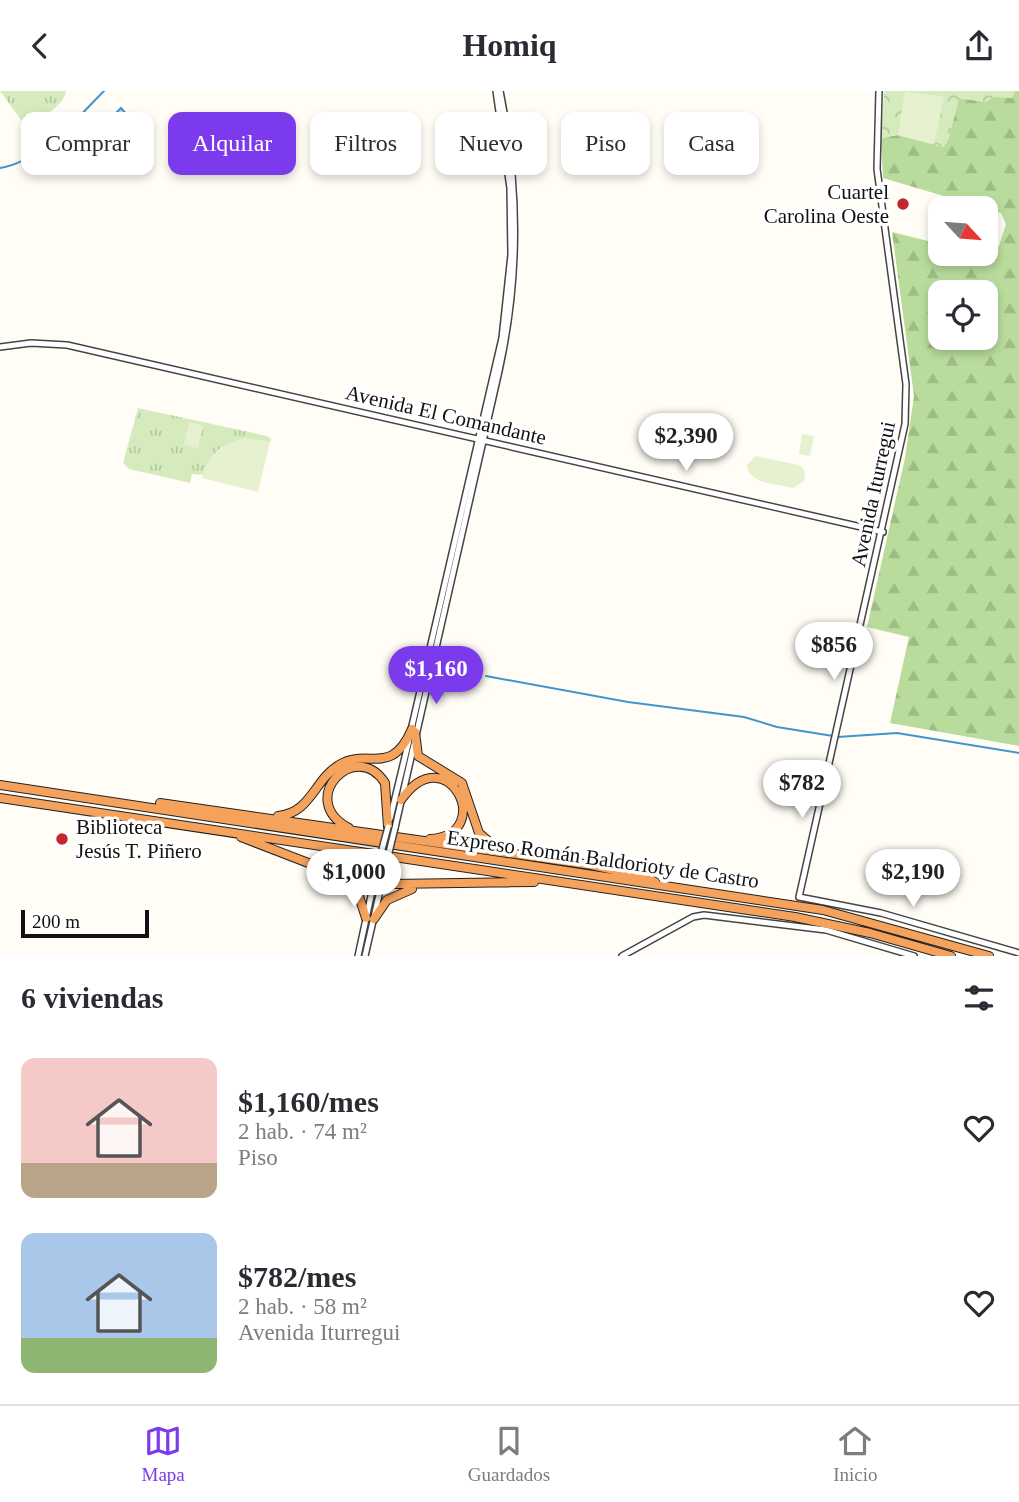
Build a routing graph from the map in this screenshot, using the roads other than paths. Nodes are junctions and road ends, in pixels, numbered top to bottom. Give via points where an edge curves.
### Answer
1 (498, 91) edge
2 (879, 91) edge
3 (0, 347) edge
4 (481, 439) junction
5 (883, 532) junction
6 (414, 731) junction
7 (0, 785) edge
8 (0, 798) edge
9 (401, 800) junction
10 (115, 801) junction
11 (265, 817) junction
12 (391, 827) junction
13 (355, 831) junction
14 (233, 832) junction
15 (410, 839) junction
16 (505, 853) junction
17 (342, 876) junction
18 (378, 881) junction
19 (562, 881) junction
20 (428, 886) junction
21 (663, 886) junction
22 (370, 918) junction
23 (1019, 953) edge
24 (358, 956) edge
25 (365, 956) edge
26 (622, 956) edge
27 (914, 956) edge
28 (951, 956) edge
29 (989, 956) edge

1 - 4 street via 515,188 515,265 506,339
2 - 5 street, Avenida Iturregui via 877,169 907,400
3 - 4 street, Avenida El Comandante via 67,345
4 - 5 street, Avenida El Comandante
4 - 6 street
5 - 23 street, Avenida Iturregui via 799,897 881,913
6 - 9 street
6 - 11 highway via 391,756 340,764 298,810
6 - 12 street
6 - 16 highway via 418,756 462,783 479,833
7 - 10 highway, Expreso Román Baldorioty de Castro
8 - 14 highway, Expreso Román Baldorioty de Castro
9 - 12 street
9 - 15 highway via 412,786 431,777 454,786 463,802 461,823 450,834
10 - 11 highway
10 - 21 highway, Expreso Román Baldorioty de Castro
11 - 13 highway
12 - 13 highway via 386,783 373,771 353,767 334,779 327,798 335,818
12 - 18 street, bridge via 385,869
12 - 18 street, bridge via 377,868
13 - 15 highway
14 - 17 highway
14 - 19 highway, Expreso Román Baldorioty de Castro
15 - 16 highway
16 - 21 highway via 642,876
17 - 18 highway
17 - 22 highway via 356,890
18 - 20 highway
18 - 22 street
19 - 20 highway via 493,880
19 - 28 highway, Expreso Román Baldorioty de Castro via 820,921
20 - 22 highway via 392,896
21 - 29 highway, Expreso Román Baldorioty de Castro via 845,914
22 - 24 street
22 - 25 street
26 - 27 street via 693,917 705,915 826,930

